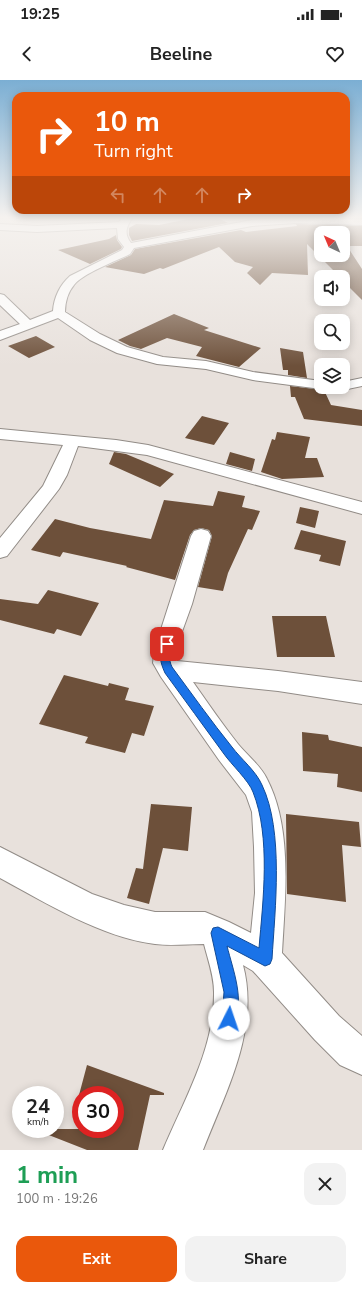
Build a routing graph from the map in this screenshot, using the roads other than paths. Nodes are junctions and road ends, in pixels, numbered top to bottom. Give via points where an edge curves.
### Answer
1 (98, 266) edge
2 (0, 298) edge
3 (59, 313) junction
4 (28, 325) junction
5 (0, 336) edge
6 (362, 382) edge
7 (314, 384) edge
8 (350, 385) edge
9 (0, 434) edge
10 (72, 442) junction
11 (362, 508) edge
12 (201, 536) dead end
13 (0, 552) edge
14 (169, 670) junction
15 (362, 693) edge
16 (0, 862) edge
17 (218, 933) junction
18 (265, 959) junction
19 (362, 1057) edge
20 (183, 1150) edge

1 - 3 street via 68,283 61,298
2 - 4 street
3 - 4 street
3 - 7 street via 95,337 122,350 162,361 206,365 254,376
4 - 5 street
6 - 8 street
9 - 10 street
10 - 11 street via 148,450
10 - 13 street via 50,489
12 - 14 street via 165,654 165,663
14 - 15 street
14 - 18 street via 257,787 266,812 270,893
16 - 17 street via 84,907 124,921 155,928 205,928
17 - 18 street
17 - 20 street via 231,992 229,1019 222,1052
18 - 19 street via 327,1028

